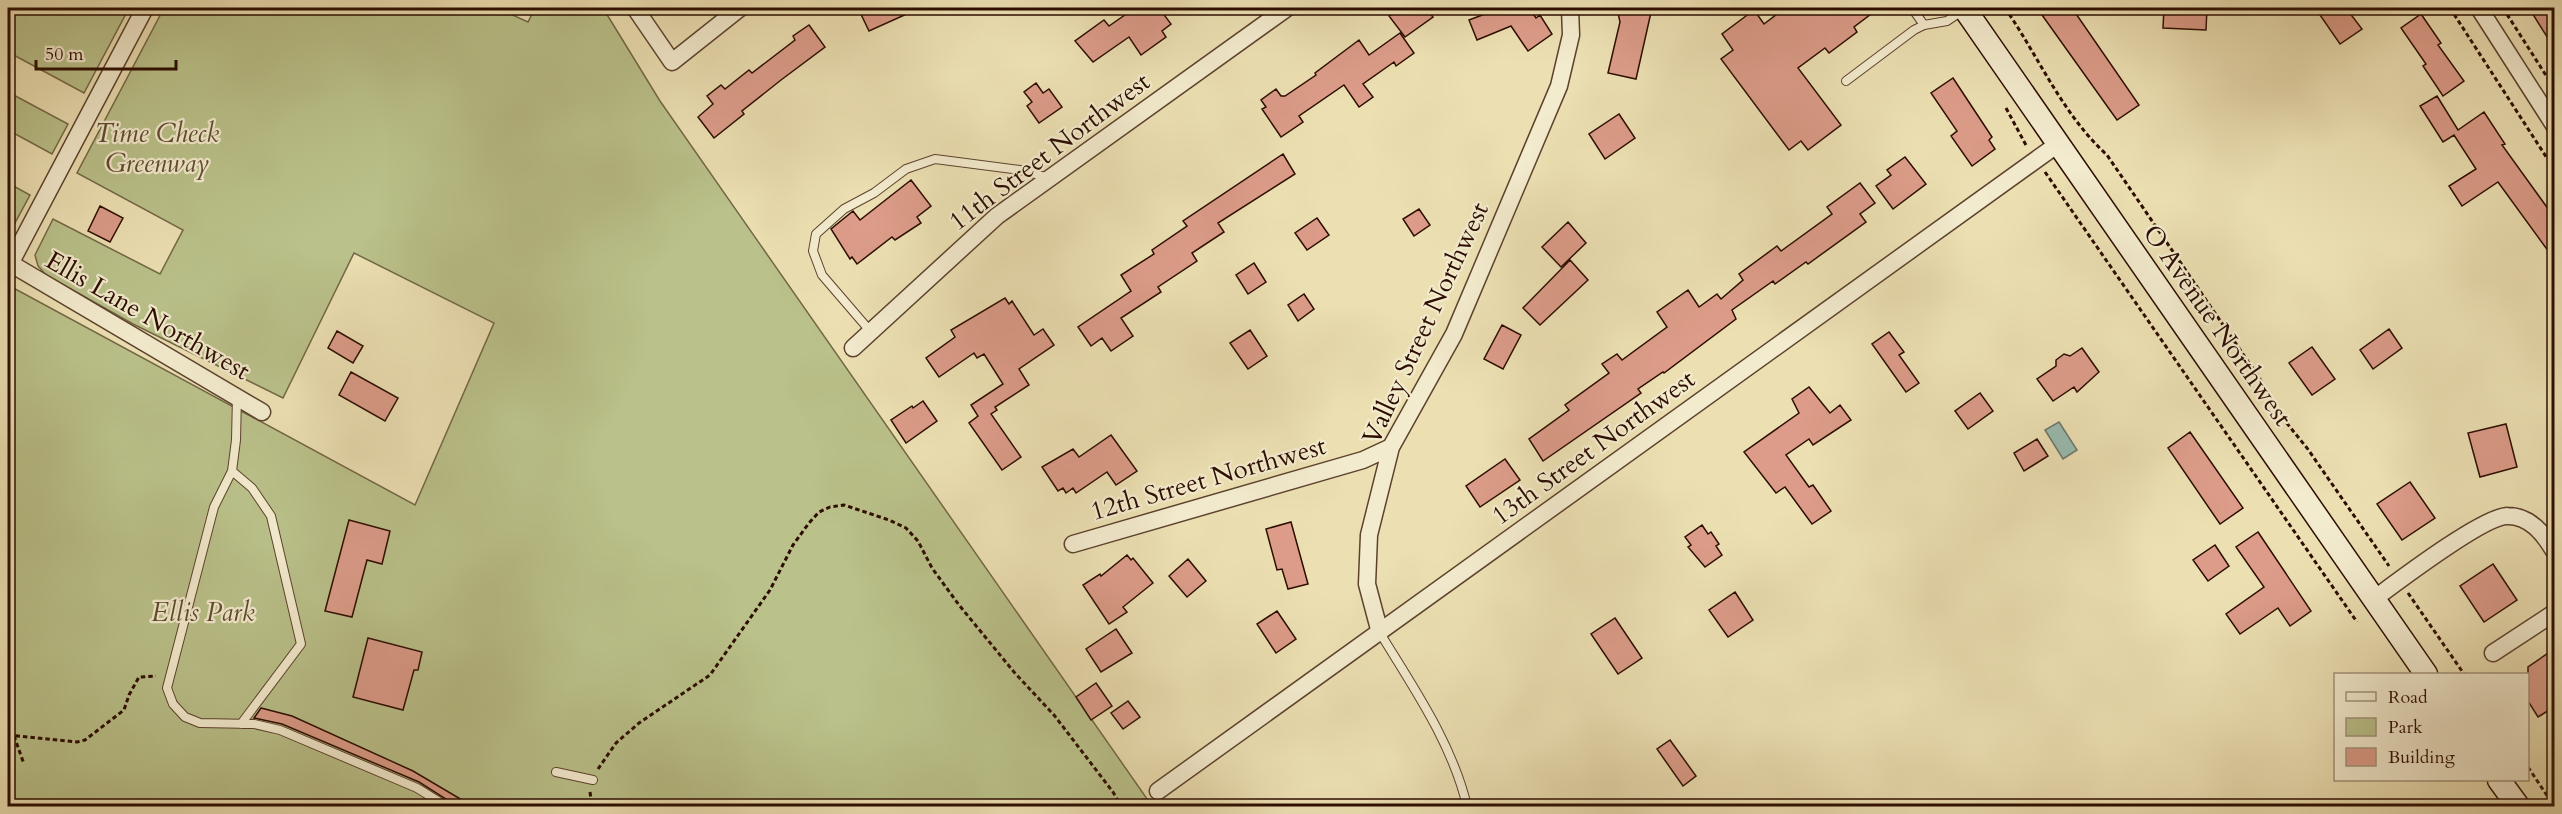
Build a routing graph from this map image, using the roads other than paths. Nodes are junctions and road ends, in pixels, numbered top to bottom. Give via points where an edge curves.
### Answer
1 (145, 8) edge
2 (635, 8) edge
3 (740, 8) edge
4 (1287, 8) edge
5 (1570, 8) edge
6 (1912, 8) edge
7 (1964, 8) edge
8 (2478, 8) edge
9 (1924, 25) junction
10 (1846, 81) dead end
11 (2554, 124) edge
12 (2058, 144) junction
13 (1050, 178) junction
14 (8, 264) edge
15 (871, 332) junction
16 (853, 348) dead end
17 (237, 396) junction
18 (262, 412) dead end
19 (1391, 447) junction
20 (232, 471) junction
21 (1073, 544) dead end
22 (2554, 551) edge
23 (2374, 599) junction
24 (2554, 613) edge
25 (1380, 633) junction
26 (2493, 652) dead end
27 (2425, 673) edge
28 (241, 724) junction
29 (556, 772) dead end
30 (593, 780) road end
31 (2500, 781) edge
32 (1158, 791) dead end
33 (446, 807) edge
34 (1467, 807) edge
35 (2518, 807) edge

1 - 14 street
2 - 3 street via 672,62
4 - 13 street, 11th Street Northwest
5 - 19 street, Valley Street Northwest via 1572,35 1559,86 1454,334
6 - 9 lane
7 - 9 lane via 1947,21
7 - 12 street, O Avenue Northwest
8 - 11 street
9 - 10 lane
12 - 23 street, O Avenue Northwest
12 - 25 street, 13th Street Northwest
13 - 15 street, 11th Street Northwest via 998,216
13 - 15 lane via 1020,170 934,159 906,169 844,209 816,234 813,251 822,274
14 - 17 street, Ellis Lane Northwest
15 - 16 street, 11th Street Northwest
17 - 18 street, Ellis Lane Northwest
17 - 20 lane
19 - 21 street, 12th Street Northwest via 1363,460
19 - 25 street, Valley Street Northwest via 1369,535 1367,584
20 - 28 lane via 252,488 271,516 301,644
20 - 28 lane via 214,507 167,688 173,704 185,717 200,723
22 - 23 street via 2531,522 2508,516 2484,523
23 - 27 street, O Avenue Northwest
24 - 26 street
25 - 32 street, 13th Street Northwest
25 - 34 lane via 1434,723
28 - 33 lane via 280,730 417,789
29 - 30 lane
31 - 35 street

